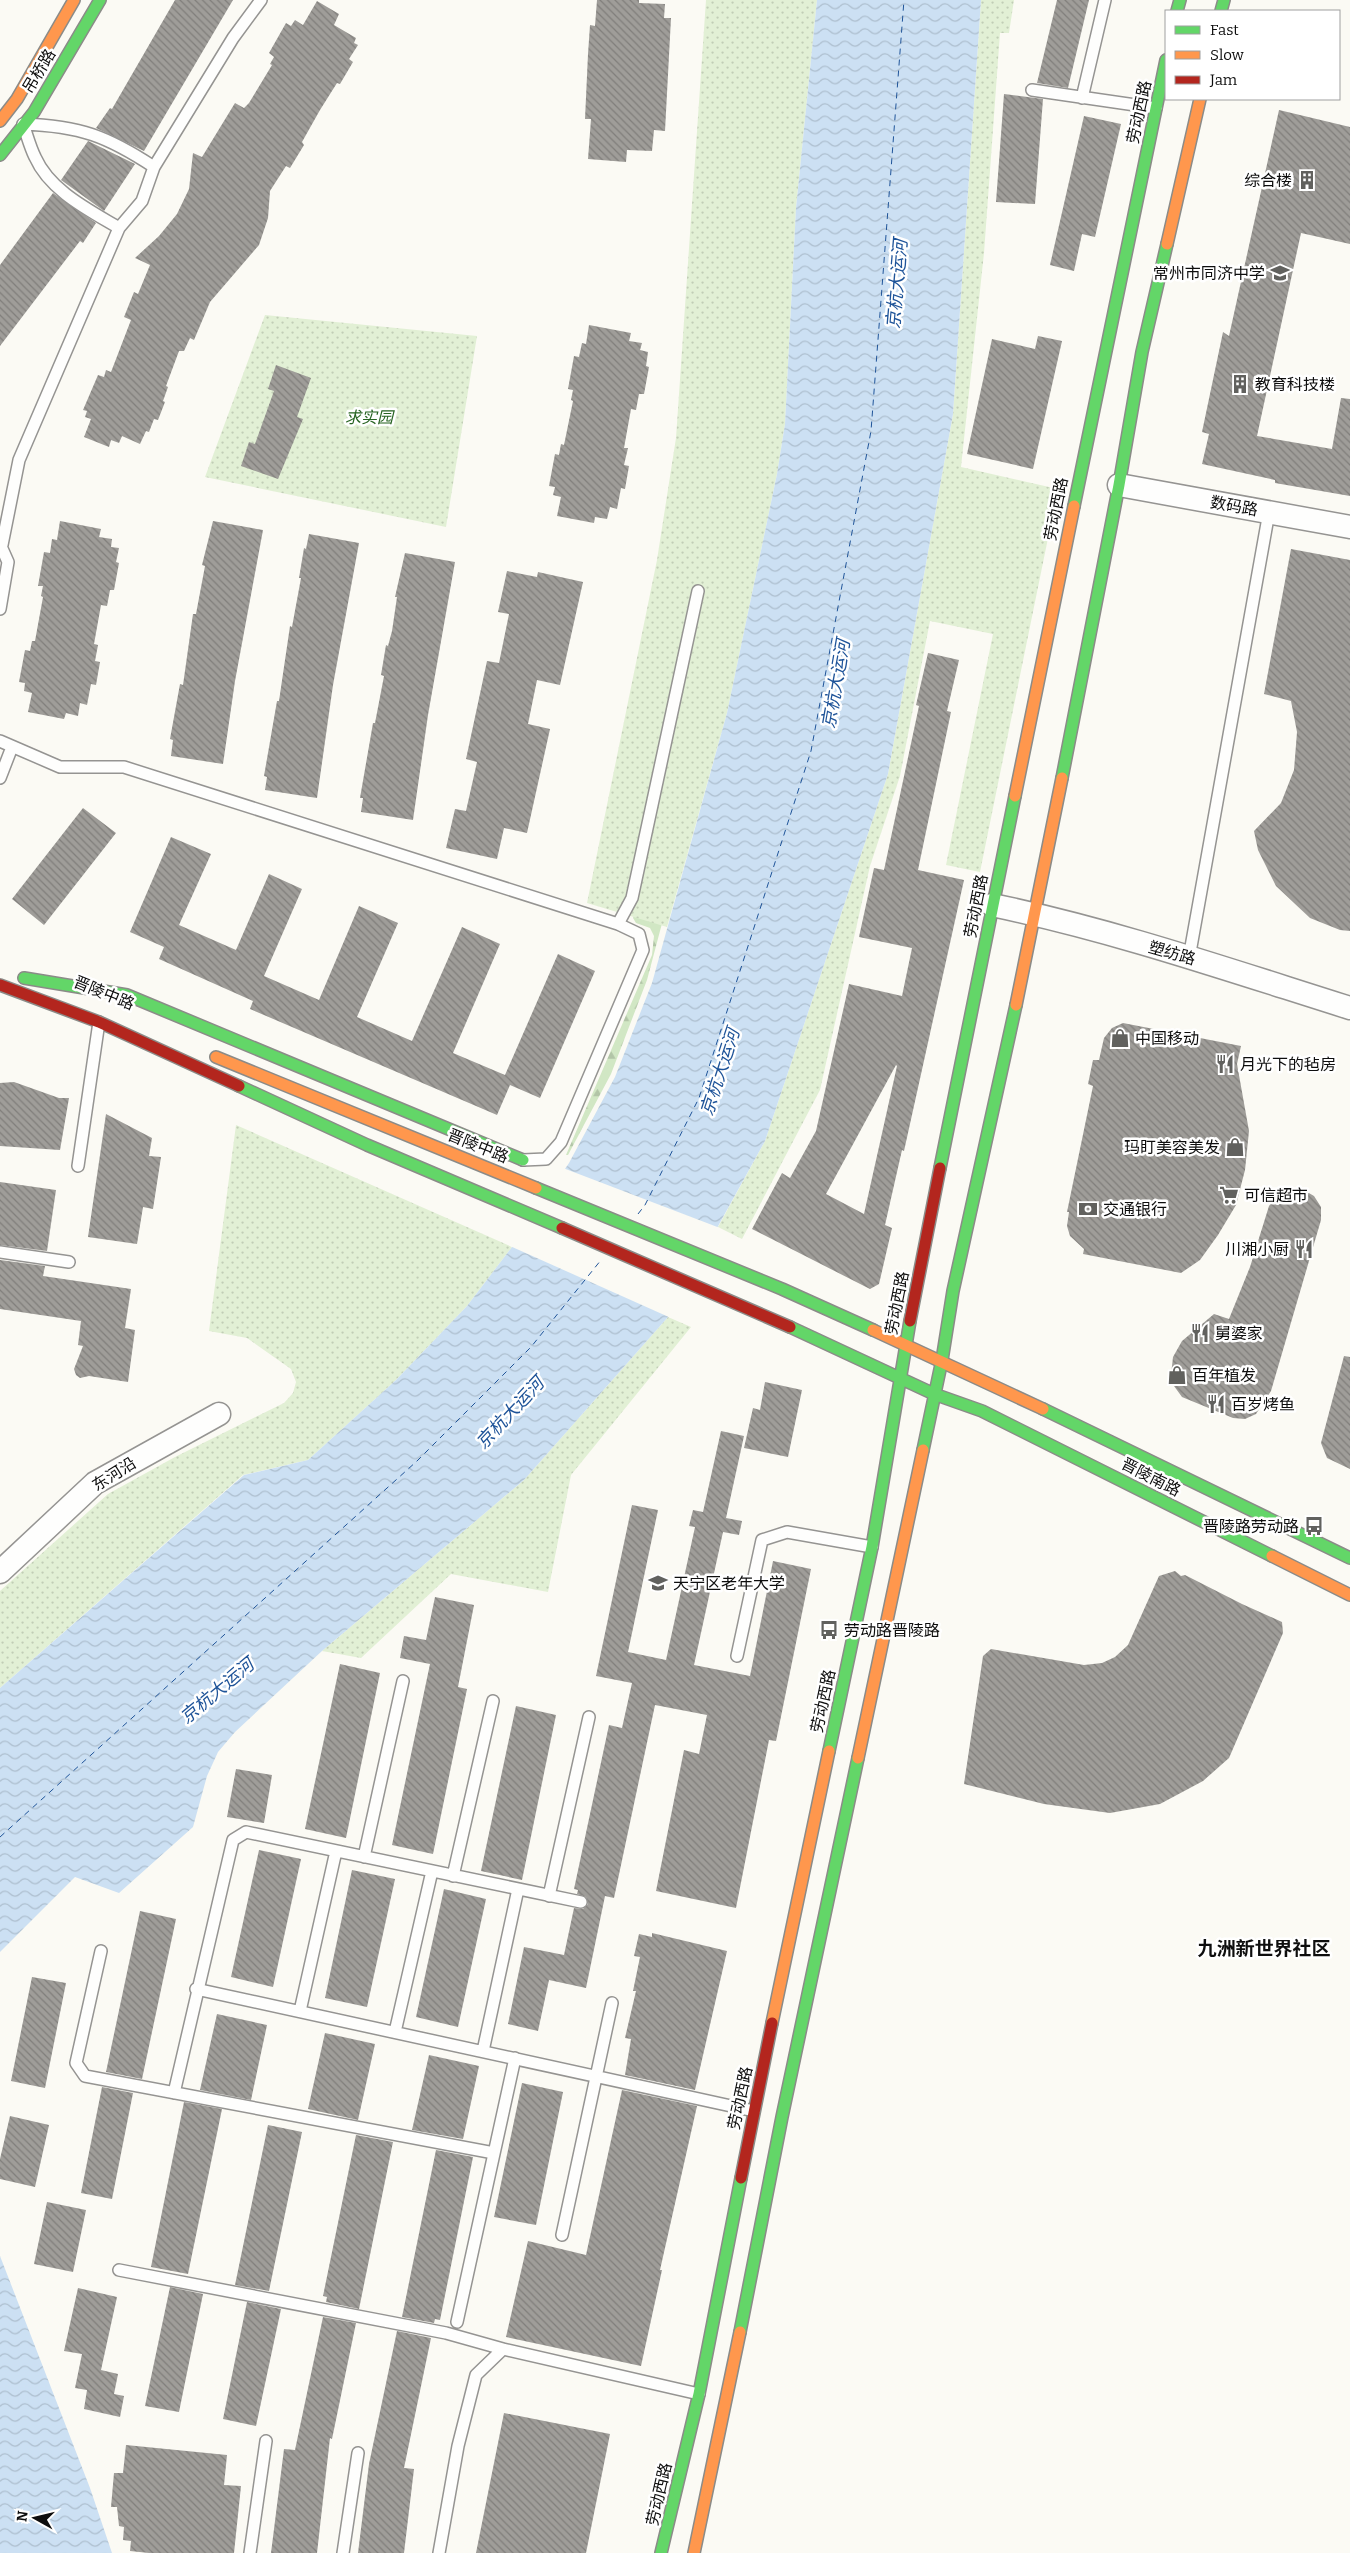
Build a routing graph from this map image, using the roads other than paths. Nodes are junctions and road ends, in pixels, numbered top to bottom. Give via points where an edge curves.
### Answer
1 (74, 0) edge
2 (100, 0) edge
3 (261, 0) edge
4 (1105, 0) edge
5 (1165, 65) edge
6 (1032, 90) dead end
7 (1082, 98) junction
8 (1200, 100) edge
9 (1156, 108) junction
10 (0, 121) edge
11 (24, 124) junction
12 (0, 155) edge
13 (154, 167) junction
14 (119, 228) junction
15 (1119, 485) junction
16 (1269, 512) junction
17 (1350, 527) edge
18 (1, 545) edge
19 (698, 591) dead end
20 (0, 609) edge
21 (0, 741) edge
22 (12, 747) junction
23 (0, 778) edge
24 (992, 905) junction
25 (1036, 914) junction
26 (618, 924) junction
27 (1189, 958) junction
28 (0, 985) edge
29 (78, 1000) dead end
30 (1350, 1008) edge
31 (99, 1022) junction
32 (206, 1052) dead end
33 (523, 1160) joint
34 (78, 1166) dead end
35 (0, 1252) edge
36 (69, 1262) dead end
37 (906, 1344) junction
38 (942, 1360) junction
39 (899, 1379) junction
40 (934, 1394) junction
41 (219, 1414) dead end
42 (872, 1547) junction
43 (1350, 1558) edge
44 (0, 1572) edge
45 (1350, 1595) edge
46 (737, 1656) dead end
47 (403, 1681) dead end
48 (494, 1701) dead end
49 (589, 1717) dead end
50 (336, 1851) junction
51 (364, 1857) junction
52 (432, 1871) junction
53 (453, 1876) junction
54 (518, 1889) junction
55 (549, 1896) junction
56 (581, 1902) dead end
57 (101, 1951) dead end
58 (196, 1989) junction
59 (612, 2004) dead end
60 (300, 2011) junction
61 (395, 2032) junction
62 (483, 2051) junction
63 (515, 2058) junction
64 (596, 2075) junction
65 (174, 2093) junction
66 (754, 2111) junction
67 (494, 2153) junction
68 (562, 2235) dead end
69 (119, 2270) dead end
70 (458, 2322) dead end
71 (502, 2349) junction
72 (699, 2394) junction
73 (266, 2441) dead end
74 (358, 2452) dead end
75 (250, 2553) edge
76 (343, 2553) edge
77 (439, 2553) edge
78 (661, 2553) edge
79 (694, 2553) edge

1 - 10 main road, 吊桥路 via 17,99
2 - 11 main road, 吊桥路
3 - 13 lane via 233,38
4 - 7 lane
5 - 9 main road, 劳动西路
6 - 7 lane
7 - 9 lane
8 - 15 main road via 1142,352
9 - 24 main road, 劳动西路
11 - 12 main road, 吊桥路
11 - 13 lane via 62,126 103,137
11 - 14 lane via 36,158 52,182
13 - 14 lane via 142,201
14 - 18 lane via 19,460
15 - 16 street, 数码路
15 - 25 main road
16 - 17 street, 数码路
16 - 27 lane
18 - 20 lane via 8,562
19 - 26 lane via 632,898
21 - 22 lane
22 - 23 lane
22 - 26 lane via 60,767 124,767
24 - 25 street, 塑纺路
24 - 37 main road, 劳动西路
25 - 27 street, 塑纺路
25 - 38 main road via 953,1291
26 - 33 lane via 639,934 643,950 561,1142 546,1159
27 - 30 street, 塑纺路
28 - 31 main road, 晋陵中路
29 - 33 main road, 晋陵中路 via 20,976 127,994
31 - 34 lane
31 - 39 main road, 晋陵中路 via 367,1145 772,1318
32 - 37 main road, 晋陵中路 via 782,1289
35 - 36 lane
37 - 38 main road, 晋陵中路
37 - 39 main road, 劳动西路
38 - 40 main road
38 - 43 main road, 晋陵南路
39 - 40 main road, 晋陵中路
39 - 42 main road, 劳动西路
40 - 45 main road, 晋陵南路 via 982,1410
40 - 79 main road
41 - 44 street, 东河沿 via 95,1484
42 - 46 lane via 787,1532 762,1540
42 - 66 main road, 劳动西路
47 - 51 lane
48 - 53 lane
49 - 55 lane
50 - 51 lane
50 - 58 lane via 246,1832 233,1840
50 - 60 lane
51 - 52 lane
52 - 53 lane
52 - 61 lane
53 - 54 lane
54 - 55 lane
54 - 62 lane
55 - 56 lane
57 - 65 lane via 76,2063 85,2076
58 - 60 lane
58 - 65 lane
59 - 64 lane
60 - 61 lane
61 - 62 lane
62 - 63 lane
63 - 64 lane
63 - 67 lane
64 - 66 lane
64 - 68 lane
65 - 67 lane
66 - 72 main road, 劳动西路
67 - 70 lane
69 - 71 lane via 446,2333
71 - 72 lane
71 - 77 lane via 476,2375 458,2446
72 - 78 main road, 劳动西路
73 - 75 lane
74 - 76 lane

